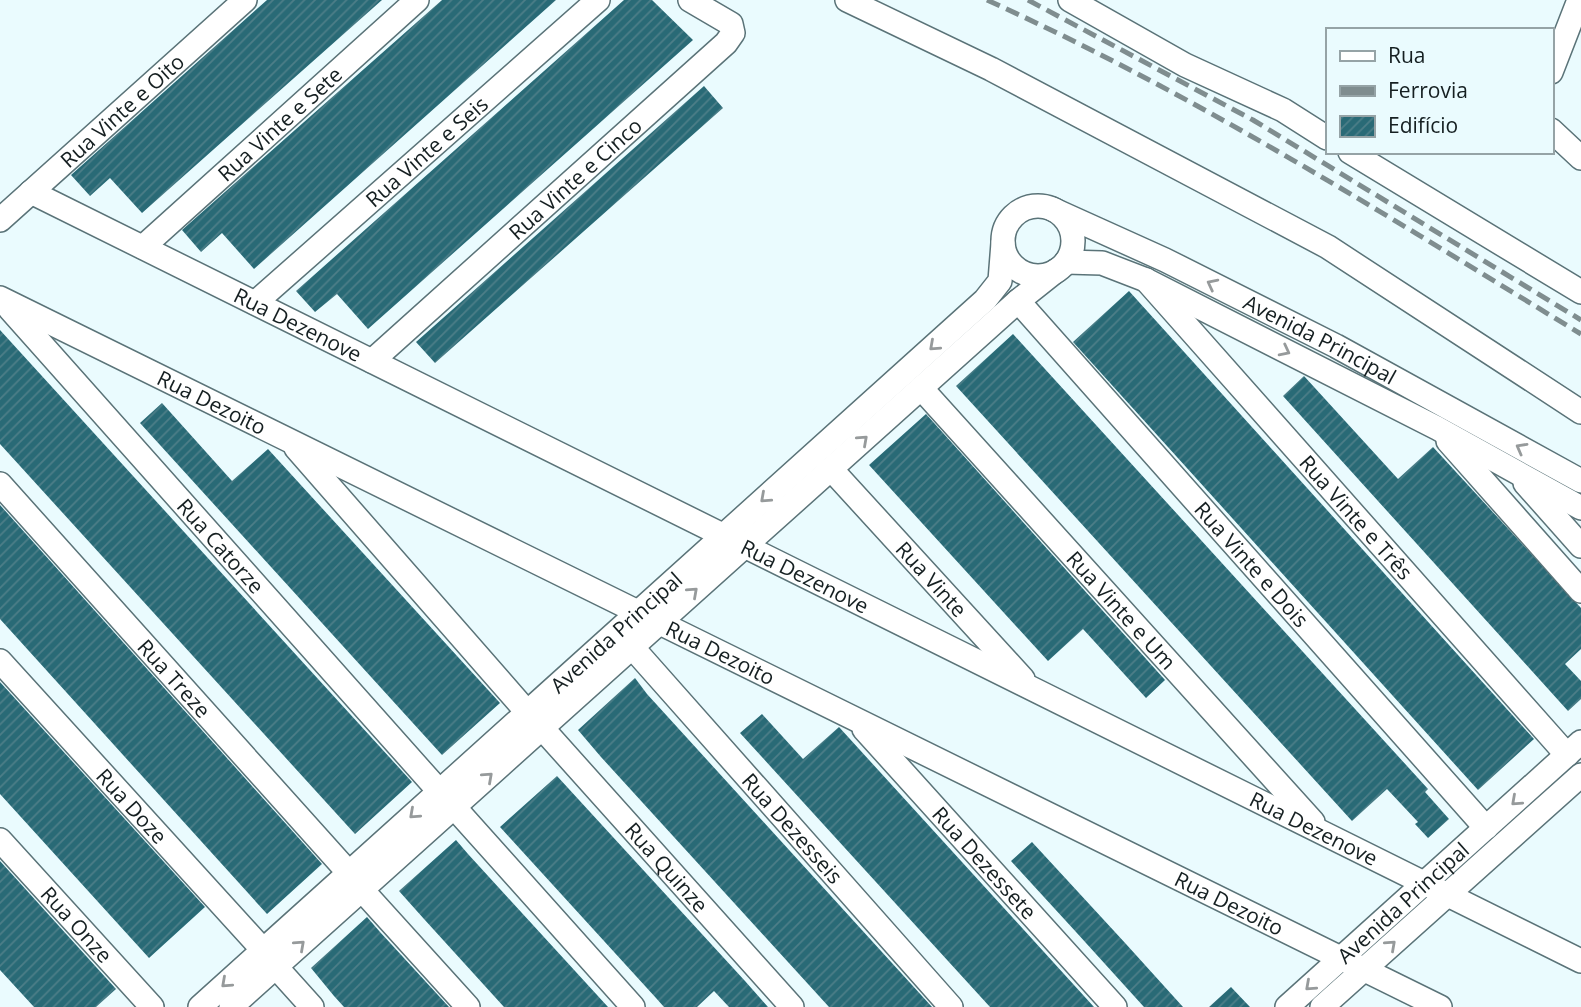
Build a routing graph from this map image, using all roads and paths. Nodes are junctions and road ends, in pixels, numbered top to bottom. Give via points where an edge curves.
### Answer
1 (245, 0) edge
2 (417, 0) edge
3 (598, 0) edge
4 (690, 0) edge
5 (847, 0) edge
6 (1070, 0) edge
7 (1579, 0) edge
8 (1553, 67) edge
9 (1553, 132) edge
10 (1326, 137) edge
11 (1353, 154) edge
12 (1581, 158) edge
13 (31, 192) junction
14 (1052, 209) junction
15 (0, 220) edge
16 (1003, 243) junction
17 (143, 247) junction
18 (1061, 266) junction
19 (1146, 280) junction
20 (1581, 292) edge
21 (1, 299) edge
22 (1018, 301) junction
23 (255, 303) junction
24 (372, 361) junction
25 (921, 388) junction
26 (1581, 412) edge
27 (1437, 428) junction
28 (289, 441) junction
29 (831, 469) junction
30 (1512, 469) junction
31 (1581, 481) edge
32 (0, 484) edge
33 (1581, 508) edge
34 (723, 536) junction
35 (1581, 546) edge
36 (744, 547) junction
37 (1581, 591) edge
38 (637, 613) junction
39 (659, 623) junction
40 (632, 647) junction
41 (0, 661) edge
42 (1032, 689) junction
43 (854, 719) junction
44 (534, 720) junction
45 (1574, 749) edge
46 (1581, 775) edge
47 (447, 799) junction
48 (1486, 828) junction
49 (1322, 832) junction
50 (0, 840) edge
51 (355, 881) junction
52 (1424, 883) junction
53 (1448, 894) junction
54 (270, 958) junction
55 (1341, 958) junction
56 (1581, 961) edge
57 (1364, 969) junction
58 (1416, 999) edge
59 (152, 1007) edge
60 (200, 1007) edge
61 (231, 1007) edge
62 (312, 1007) edge
63 (468, 1007) edge
64 (633, 1007) edge
65 (792, 1007) edge
66 (951, 1007) edge
67 (1115, 1007) edge
68 (1287, 1007) edge
69 (1322, 1007) edge
70 (1440, 1007) edge

1 - 13 street, Rua Vinte e Oito
2 - 17 street, Rua Vinte e Sete
3 - 23 street, Rua Vinte e Seis
4 - 24 street, Rua Vinte e Cinco via 731,24 733,33 726,44
5 - 26 street via 991,69 1328,247
6 - 10 street via 1185,65 1283,110
7 - 8 street
9 - 12 street
11 - 20 street
13 - 15 street, Rua Vinte e Oito
13 - 17 street, Rua Dezenove
14 - 16 street, Avenida Principal via 1032,206 1013,215
14 - 18 street via 1061,214 1072,232 1073,242
31 -> 14 street, Avenida Principal via 1336,346
16 - 18 street, Avenida Principal via 1012,265 1022,272 1034,276
16 -> 34 street, Avenida Principal via 1000,281 985,300
17 - 23 street, Rua Dezenove
18 - 19 street, Avenida Principal via 1102,263
18 - 22 street, Avenida Principal
19 -> 27 street, Avenida Principal
19 - 45 street, Rua Vinte e Três
21 - 28 street, Rua Dezoito
21 - 47 street, Rua Catorze
22 - 25 street, Avenida Principal
22 - 48 street, Rua Vinte e Dois
23 - 24 street, Rua Dezenove
24 - 34 street, Rua Dezenove
29 -> 25 street, Avenida Principal
25 - 49 street, Rua Vinte e Um
27 - 30 street, Avenida Principal
27 - 37 street
28 - 38 street, Rua Dezoito
28 - 44 street, Rua Quinze
29 - 36 street, Avenida Principal
29 - 42 street, Rua Vinte
30 - 33 street, Avenida Principal
30 - 35 street
32 - 51 street, Rua Treze
34 - 36 street, Rua Dezenove
34 - 38 street, Avenida Principal
39 -> 36 street, Avenida Principal
36 - 42 street, Rua Dezenove
38 - 39 street, Rua Dezoito
38 - 44 street, Avenida Principal
39 - 40 street, Avenida Principal
39 - 43 street, Rua Dezoito
40 - 44 street, Avenida Principal
40 - 66 street, Rua Dezesseis
41 - 54 street, Rua Doze
42 - 49 street, Rua Dezenove
43 - 55 street, Rua Dezoito
43 - 67 street, Rua Dezessete
44 - 47 street, Avenida Principal
44 - 65 street, Rua Quinze
45 -> 48 street, Avenida Principal
46 - 53 street, Avenida Principal
47 - 51 street, Avenida Principal
47 - 64 street, Rua Catorze
48 - 52 street, Avenida Principal
49 - 52 street, Rua Dezenove
50 - 59 street, Rua Onze
51 - 54 street, Avenida Principal
51 - 63 street, Rua Treze
52 - 53 street, Rua Dezenove
52 - 55 street, Avenida Principal
53 - 56 street, Rua Dezenove
57 -> 53 street, Avenida Principal
54 -> 60 street, Avenida Principal
54 - 61 street, Avenida Principal
54 - 62 street, Rua Doze
55 - 57 street, Rua Dezoito
55 -> 68 street, Avenida Principal
57 - 58 street, Rua Dezoito
57 - 69 street, Avenida Principal
58 - 70 street, Rua Dezoito

